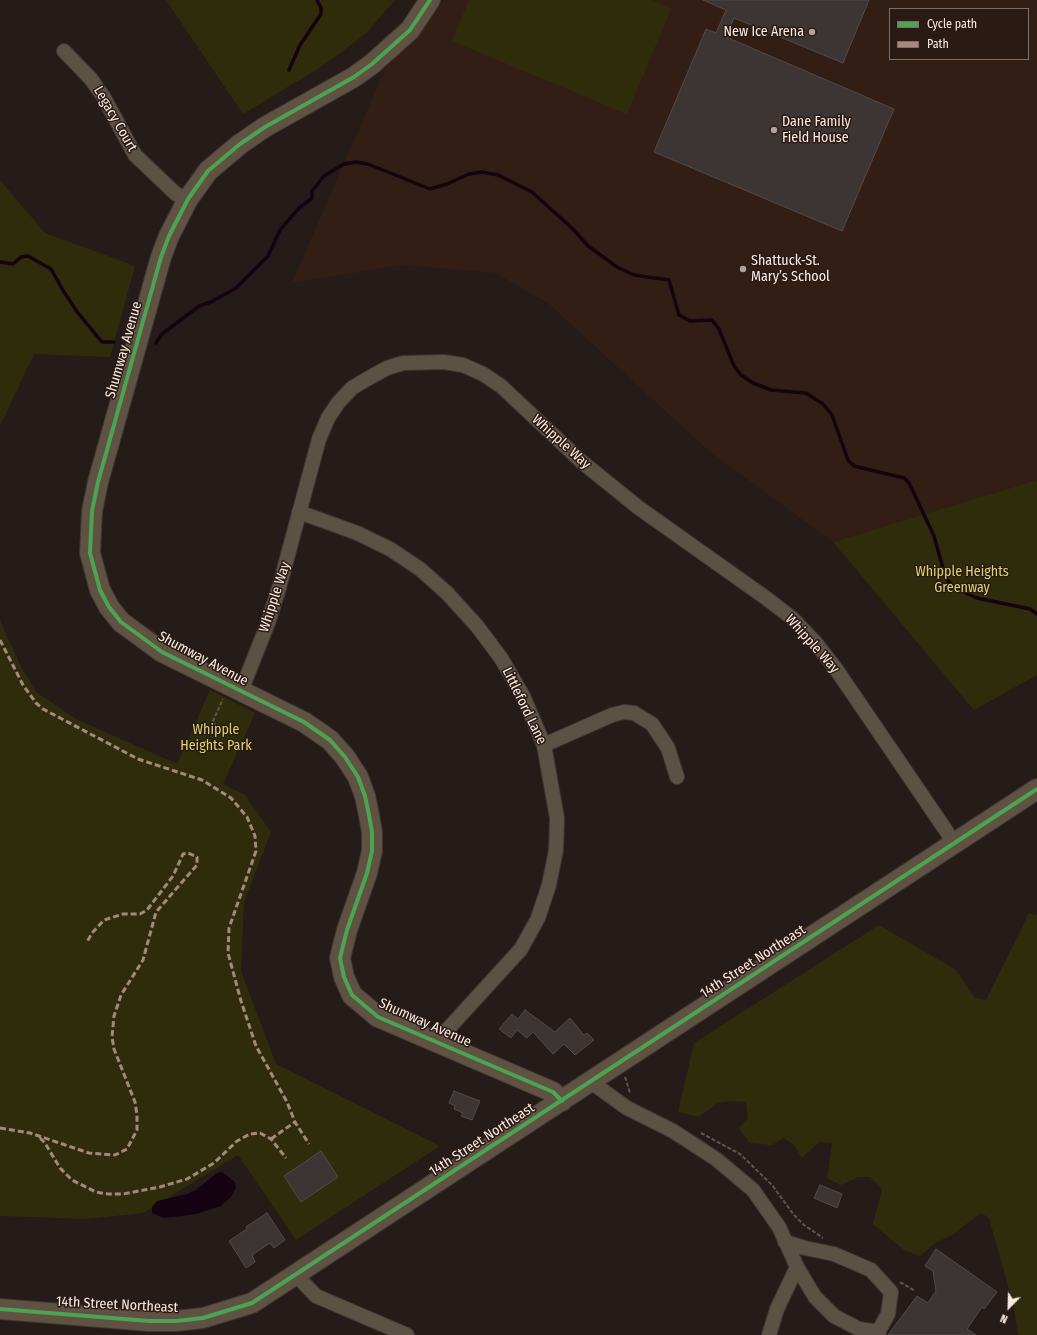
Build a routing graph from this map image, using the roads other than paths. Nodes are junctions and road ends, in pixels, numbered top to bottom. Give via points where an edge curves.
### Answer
1 (430, 0) edge
2 (64, 51) dead end
3 (188, 199) junction
4 (299, 512) junction
5 (241, 691) junction
6 (544, 744) junction
7 (677, 777) dead end
8 (1037, 789) edge
9 (953, 844) junction
10 (437, 1041) junction
11 (592, 1082) junction
12 (562, 1101) junction
13 (786, 1242) junction
14 (797, 1267) junction
15 (296, 1275) junction
16 (0, 1309) edge
17 (879, 1333) edge
18 (406, 1335) edge
19 (769, 1335) edge

1 - 3 street, Shumway Avenue via 410,30 372,64 240,144 208,171
2 - 3 street, Legacy Court via 91,79 103,96 135,155 176,194
3 - 5 street, Shumway Avenue via 168,236 161,257 100,476 92,511 90,553 100,590 121,622 162,652
4 - 5 street, Whipple Way via 268,623
4 - 6 street, Littleford Lane via 357,533 390,549 420,569 447,593 501,658 523,696
4 - 9 street, Whipple Way via 319,439 328,418 352,388 387,368 403,363 444,362 463,365 483,374 501,386 582,462 640,508 792,618 836,668
5 - 10 street, Shumway Avenue via 304,722 330,740 358,778 369,815 372,851 340,958 344,977 352,995 378,1017
6 - 7 street via 612,715 634,713 652,724 668,748
6 - 10 street, Littleford Lane via 557,818 556,850 538,918 521,949
8 - 9 street, 14th Street Northeast
9 - 11 street, 14th Street Northeast
10 - 12 street, Shumway Avenue via 553,1092
11 - 12 street, 14th Street Northeast
11 - 13 street via 627,1108 673,1130 716,1159 753,1190 779,1227
12 - 15 street, 14th Street Northeast
13 - 14 street
13 - 17 street via 834,1254 872,1270 891,1292 888,1314
14 - 17 street via 815,1297 834,1316 859,1329
14 - 19 street via 777,1310
15 - 16 street, 14th Street Northeast via 252,1303 203,1318 149,1321
15 - 18 street via 316,1296

